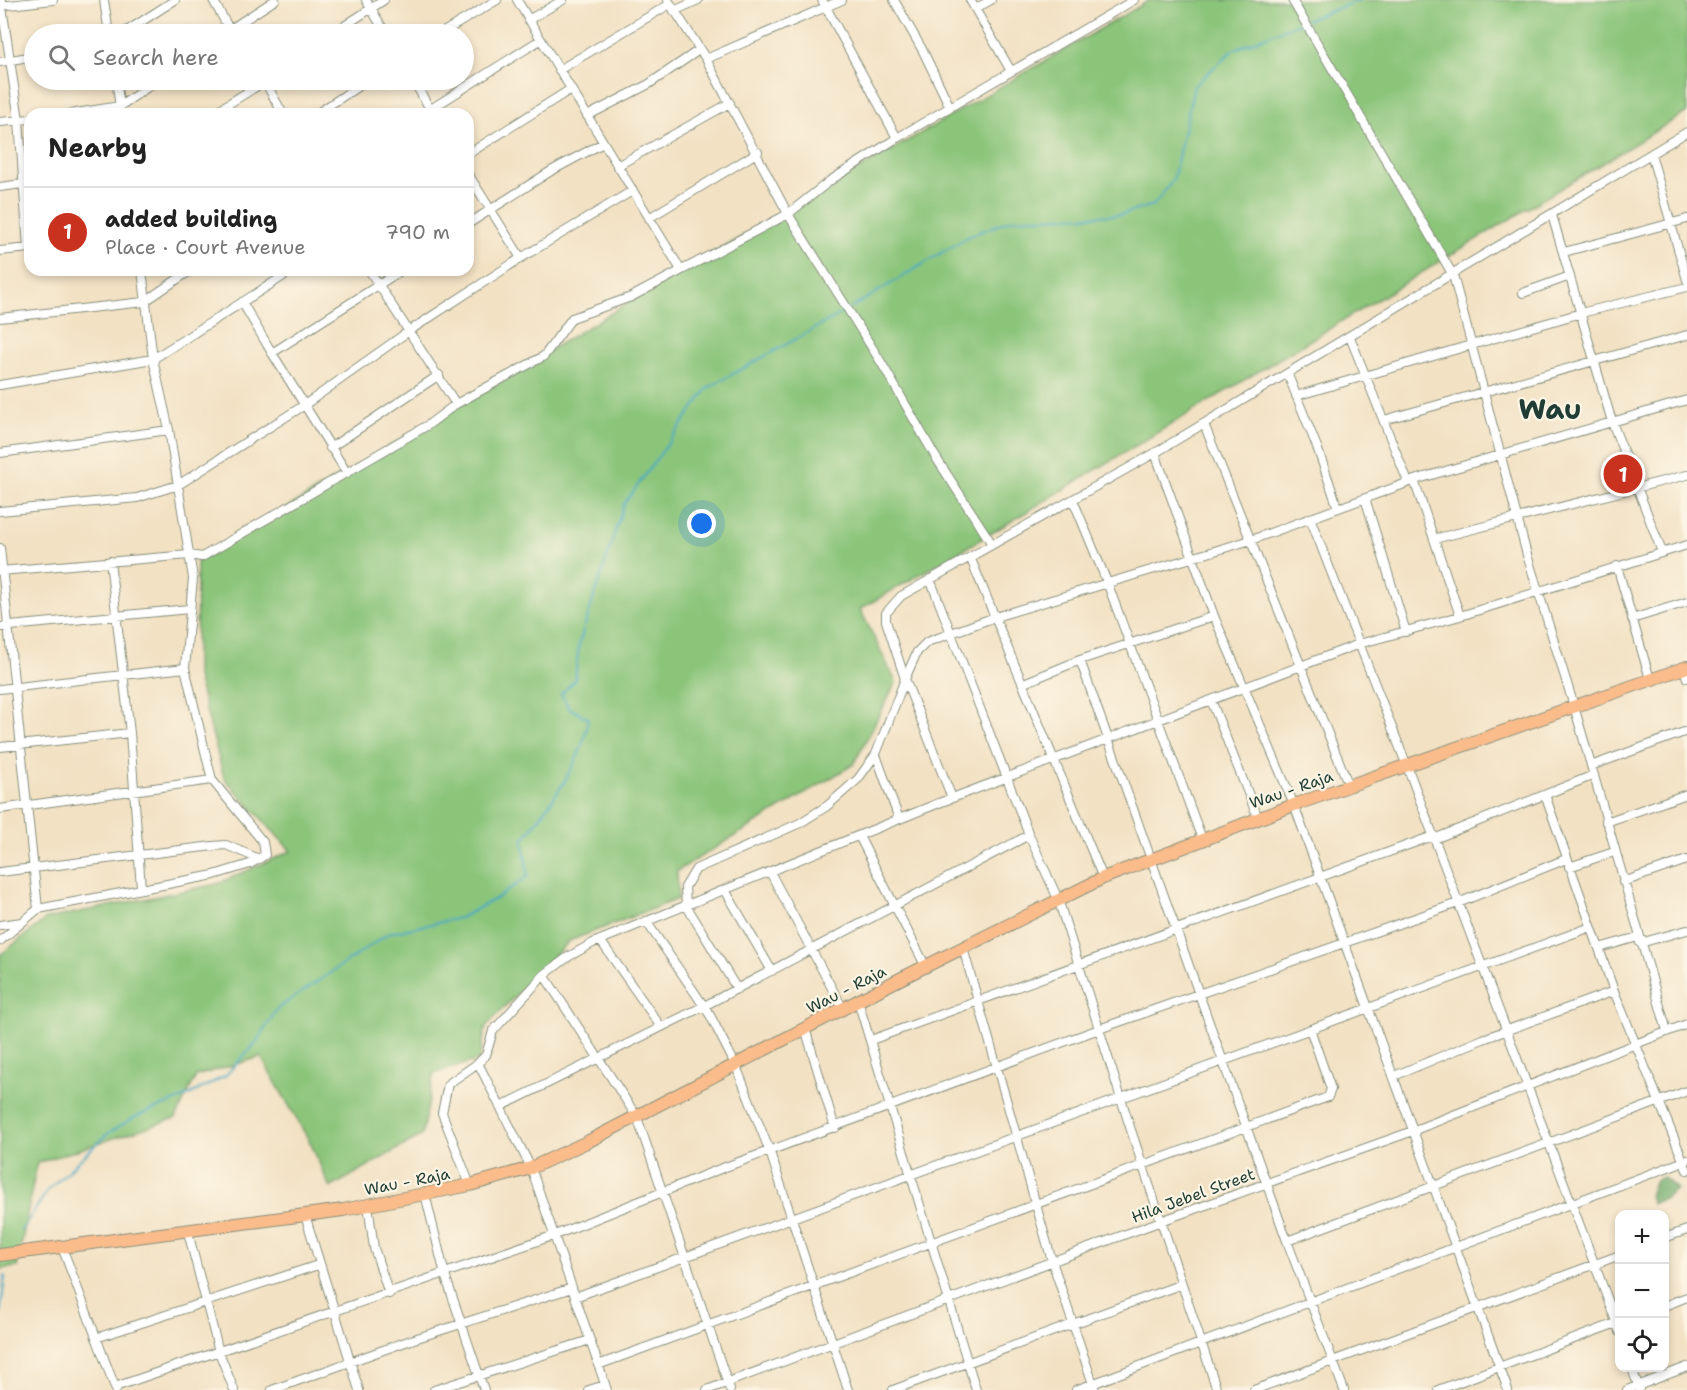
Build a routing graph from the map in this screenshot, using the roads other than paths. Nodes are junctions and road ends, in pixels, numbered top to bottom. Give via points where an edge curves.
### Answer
1 (53, 0) edge
2 (104, 0) edge
3 (175, 0) edge
4 (213, 0) edge
5 (275, 0) edge
6 (366, 0) edge
7 (384, 0) edge
8 (497, 0) edge
9 (517, 0) edge
10 (563, 0) edge
11 (698, 0) edge
12 (842, 0) edge
13 (894, 0) edge
14 (970, 0) edge
15 (991, 0) edge
16 (1134, 0) edge
17 (1292, 0) edge
18 (824, 3) edge
19 (1, 4) edge
20 (671, 5) edge
21 (371, 8) junction
22 (975, 9) junction
23 (528, 20) junction
24 (108, 24) edge
25 (138, 24) edge
26 (224, 24) edge
27 (241, 24) edge
28 (347, 24) edge
29 (380, 24) edge
30 (457, 24) edge
31 (540, 40) junction
32 (699, 50) junction
33 (24, 58) edge
34 (706, 59) junction
35 (9, 61) junction
36 (0, 62) edge
37 (559, 70) junction
38 (1011, 71) junction
39 (474, 83) edge
40 (571, 89) junction
41 (118, 90) edge
42 (146, 90) edge
43 (249, 90) edge
44 (270, 90) edge
45 (353, 90) edge
46 (418, 90) edge
47 (463, 90) edge
48 (730, 103) junction
49 (950, 107) junction
50 (121, 108) edge
51 (123, 108) edge
52 (221, 108) edge
53 (280, 108) edge
54 (325, 108) edge
55 (427, 108) edge
56 (435, 108) edge
57 (587, 117) junction
58 (19, 120) junction
59 (24, 120) edge
60 (0, 122) edge
61 (1687, 132) edge
62 (897, 138) junction
63 (603, 143) junction
64 (474, 150) edge
65 (758, 152) junction
66 (1652, 154) junction
67 (617, 166) junction
68 (474, 183) edge
69 (22, 184) junction
70 (0, 187) edge
71 (632, 191) junction
72 (24, 202) edge
73 (491, 208) junction
74 (788, 214) junction
75 (1552, 216) junction
76 (649, 218) junction
77 (1687, 219) edge
78 (474, 220) edge
79 (1670, 224) junction
80 (24, 249) edge
81 (0, 251) edge
82 (1564, 252) junction
83 (521, 258) junction
84 (681, 270) junction
85 (1453, 275) junction
86 (142, 276) edge
87 (182, 276) edge
88 (283, 276) edge
89 (373, 276) edge
90 (392, 276) edge
91 (1570, 276) junction
92 (1687, 280) edge
93 (378, 285) junction
94 (1687, 286) edge
95 (1523, 293) dead end
96 (144, 302) junction
97 (242, 302) junction
98 (1581, 313) junction
99 (0, 318) edge
100 (409, 331) junction
101 (1687, 335) edge
102 (1350, 337) junction
103 (1472, 345) junction
104 (272, 353) junction
105 (153, 359) junction
106 (1593, 360) junction
107 (1365, 374) junction
108 (439, 375) junction
109 (1287, 375) junction
110 (0, 384) edge
111 (1484, 390) junction
112 (1296, 396) junction
113 (1687, 400) edge
114 (456, 404) junction
115 (303, 406) junction
116 (1383, 420) junction
117 (1612, 422) junction
118 (1204, 424) junction
119 (169, 430) junction
120 (330, 448) junction
121 (0, 453) edge
122 (1155, 453) junction
123 (1499, 455) junction
124 (347, 473) junction
125 (1687, 475) edge
126 (1411, 481) junction
127 (178, 485) junction
128 (1637, 489) junction
129 (1365, 498) junction
130 (1073, 500) junction
131 (1338, 508) junction
132 (0, 511) edge
133 (1517, 517) junction
134 (1310, 518) junction
135 (1434, 539) junction
136 (1251, 540) junction
137 (992, 544) junction
138 (1687, 545) edge
139 (0, 548) edge
140 (1662, 552) junction
141 (189, 555) junction
142 (970, 557) junction
143 (1192, 558) junction
144 (110, 561) junction
145 (1617, 566) junction
146 (1, 571) edge
147 (930, 579) junction
148 (1107, 582) junction
149 (1537, 591) junction
150 (1687, 602) edge
151 (189, 609) junction
152 (1214, 616) junction
153 (1460, 616) junction
154 (117, 617) junction
155 (995, 617) junction
156 (1632, 619) junction
157 (9, 626) junction
158 (0, 627) edge
159 (1406, 632) junction
160 (949, 634) junction
161 (1130, 644) junction
162 (1359, 644) junction
163 (1080, 660) junction
164 (1301, 666) junction
165 (185, 668) junction
166 (1686, 671) edge
167 (123, 674) junction
168 (905, 678) junction
169 (1650, 679) junction
170 (1024, 683) junction
171 (16, 687) junction
172 (1245, 687) junction
173 (0, 689) edge
174 (1211, 700) junction
175 (1574, 706) junction
176 (1157, 720) junction
177 (1687, 731) edge
178 (130, 733) junction
179 (1108, 739) junction
180 (22, 745) junction
181 (0, 747) edge
182 (876, 755) junction
183 (1053, 760) junction
184 (1407, 766) junction
185 (1591, 766) junction
186 (1594, 775) junction
187 (1007, 777) junction
188 (212, 780) junction
189 (1349, 786) junction
190 (135, 792) junction
191 (1687, 794) edge
192 (1545, 795) junction
193 (952, 798) junction
194 (1294, 804) junction
195 (28, 806) junction
196 (0, 809) edge
197 (1258, 818) junction
198 (900, 819) junction
199 (1606, 822) junction
200 (1029, 835) junction
201 (859, 836) junction
202 (1433, 837) junction
203 (1202, 839) junction
204 (1614, 852) junction
205 (140, 856) junction
206 (260, 859) junction
207 (1150, 859) junction
208 (1687, 860) edge
209 (1568, 863) junction
210 (33, 869) junction
211 (0, 872) edge
212 (770, 872) junction
213 (1320, 876) junction
214 (1103, 878) junction
215 (1623, 882) junction
216 (141, 888) junction
217 (725, 890) junction
218 (1058, 899) junction
219 (1458, 903) junction
220 (686, 905) junction
221 (893, 905) junction
222 (38, 909) junction
223 (646, 921) junction
224 (22, 922) junction
225 (0, 925) edge
226 (1591, 927) junction
227 (1175, 929) junction
228 (1687, 930) edge
229 (600, 940) junction
230 (1639, 940) junction
231 (0, 941) edge
232 (1345, 942) junction
233 (963, 948) junction
234 (1599, 948) junction
235 (812, 950) junction
236 (1079, 964) junction
237 (926, 967) junction
238 (1482, 968) junction
239 (772, 971) junction
240 (544, 975) junction
241 (737, 989) junction
242 (1614, 991) junction
243 (1198, 994) junction
244 (858, 1001) junction
245 (977, 1001) junction
246 (704, 1006) junction
247 (1369, 1008) junction
248 (843, 1009) junction
249 (1687, 1024) edge
250 (661, 1027) junction
251 (805, 1028) junction
252 (1099, 1029) junction
253 (1310, 1029) junction
254 (1505, 1030) junction
255 (1666, 1031) junction
256 (871, 1040) junction
257 (1636, 1042) junction
258 (599, 1058) junction
259 (1222, 1061) junction
260 (478, 1063) junction
261 (736, 1066) junction
262 (996, 1068) junction
263 (1394, 1076) junction
264 (1527, 1086) junction
265 (1687, 1091) edge
266 (1121, 1097) junction
267 (1660, 1101) junction
268 (500, 1107) junction
269 (891, 1107) junction
270 (637, 1117) junction
271 (1246, 1126) junction
272 (835, 1128) junction
273 (1414, 1130) junction
274 (1016, 1135) junction
275 (1548, 1144) junction
276 (770, 1152) junction
277 (1685, 1161) edge
278 (1142, 1163) junction
279 (531, 1168) junction
280 (1687, 1170) edge
281 (911, 1174) junction
282 (1267, 1183) junction
283 (470, 1185) junction
284 (1434, 1186) junction
285 (664, 1190) junction
286 (425, 1194) junction
287 (1035, 1203) junction
288 (1569, 1204) junction
289 (368, 1205) junction
290 (304, 1215) junction
291 (791, 1217) junction
292 (1161, 1221) junction
293 (1687, 1230) edge
294 (188, 1232) junction
295 (555, 1235) junction
296 (1669, 1237) edge
297 (1287, 1241) junction
298 (932, 1242) junction
299 (62, 1247) junction
300 (1457, 1248) junction
301 (0, 1255) edge
302 (686, 1256) junction
303 (1615, 1257) edge
304 (1052, 1261) junction
305 (318, 1265) junction
306 (1595, 1265) junction
307 (445, 1275) junction
308 (1182, 1284) junction
309 (813, 1285) junction
310 (574, 1292) junction
311 (389, 1294) junction
312 (1687, 1298) edge
313 (949, 1300) junction
314 (206, 1301) junction
315 (1309, 1301) junction
316 (1669, 1305) edge
317 (1479, 1309) junction
318 (334, 1312) junction
319 (1616, 1318) edge
320 (1072, 1322) junction
321 (1615, 1323) edge
322 (462, 1324) junction
323 (708, 1324) junction
324 (96, 1338) junction
325 (590, 1340) junction
326 (1202, 1342) junction
327 (832, 1343) junction
328 (219, 1352) junction
329 (350, 1361) junction
330 (967, 1361) junction
331 (1333, 1361) junction
332 (598, 1365) junction
333 (1500, 1367) junction
334 (1687, 1367) edge
335 (1633, 1372) edge
336 (479, 1376) junction
337 (728, 1386) edge
338 (606, 1387) edge
339 (1094, 1387) edge
340 (1639, 1388) edge
341 (116, 1389) edge
342 (234, 1390) edge
343 (272, 1390) edge
344 (359, 1390) edge
345 (434, 1390) edge
346 (484, 1390) edge
347 (589, 1390) edge
348 (707, 1390) edge
349 (848, 1390) edge
350 (894, 1390) edge
351 (976, 1390) edge
352 (1076, 1390) edge
353 (1218, 1390) edge
354 (1254, 1390) edge
355 (1344, 1390) edge
356 (1438, 1390) edge
357 (1508, 1390) edge
358 (1627, 1390) edge

1 - 19 street
2 - 24 street
3 - 25 street
4 - 26 street
5 - 27 street
6 - 21 street
7 - 21 street
8 - 30 street
9 - 23 street
10 - 23 street
11 - 20 street
12 - 18 street
13 - 49 street
14 - 22 street
15 - 22 street
16 - 38 street
17 - 85 street
18 - 34 street
18 - 62 street
19 - 35 street
20 - 32 street
20 - 37 street
21 - 28 street
21 - 29 street
22 - 38 street
23 - 31 street
31 - 37 street
31 - 39 street
32 - 34 street
32 - 57 street via 649,84
33 - 35 street
34 - 48 street
35 - 36 street
35 - 58 street
37 - 40 street
38 - 49 street
40 - 57 street
40 - 64 street
41 - 50 street
42 - 51 street
43 - 52 street
44 - 53 street
45 - 54 street
46 - 55 street
47 - 56 street
48 - 65 street
48 - 67 street
49 - 62 street
57 - 63 street
58 - 59 street
58 - 60 street
58 - 69 street
61 - 66 street
62 - 74 street via 831,180
63 - 67 street
63 - 73 street
65 - 74 street
65 - 76 street
66 - 75 street
66 - 79 street
67 - 71 street
68 - 73 street
69 - 70 street
69 - 72 street
71 - 76 street
71 - 83 street
73 - 78 street
73 - 83 street
74 - 84 street
74 - 137 street
75 - 82 street
75 - 85 street
76 - 84 street
77 - 79 street
79 - 82 street
79 - 92 street
80 - 81 street
82 - 91 street
83 - 100 street
84 - 114 street via 631,297 572,318 544,356
85 - 102 street
85 - 103 street
86 - 96 street
87 - 96 street
88 - 97 street
89 - 93 street
90 - 93 street
91 - 95 street
91 - 98 street
93 - 100 street
93 - 104 street
94 - 98 street
96 - 99 street
96 - 105 street
97 - 104 street
97 - 105 street
98 - 103 street
98 - 106 street
100 - 108 street
100 - 115 street
101 - 106 street
102 - 107 street
102 - 109 street
103 - 107 street
103 - 111 street
104 - 115 street
105 - 110 street
105 - 119 street
106 - 111 street
106 - 117 street
107 - 112 street
107 - 116 street
108 - 114 street
108 - 120 street
109 - 112 street
109 - 118 street
111 - 116 street
111 - 123 street
112 - 131 street
113 - 117 street
114 - 124 street
115 - 120 street
115 - 127 street
116 - 126 street
117 - 123 street
117 - 128 street
118 - 122 street
118 - 136 street
119 - 121 street
119 - 127 street
120 - 124 street
122 - 130 street
122 - 143 street
123 - 126 street
123 - 133 street
124 - 141 street via 202,557
125 - 128 street
126 - 129 street
126 - 135 street
127 - 132 street via 137,498
127 - 141 street
128 - 133 street
128 - 140 street
129 - 131 street
129 - 159 street
130 - 137 street
130 - 148 street
131 - 134 street
133 - 135 street
133 - 149 street
134 - 136 street
134 - 162 street
135 - 153 street
136 - 143 street
136 - 164 street
137 - 142 street
138 - 140 street
139 - 146 street
140 - 145 street
141 - 144 street
141 - 151 street via 193,578
142 - 147 street
142 - 155 street
143 - 148 street
143 - 152 street
144 - 146 street
144 - 154 street
145 - 149 street
145 - 156 street
146 - 157 street
147 - 160 street
147 - 168 street via 901,596 886,612
148 - 155 street
148 - 161 street
149 - 153 street
149 - 175 street
150 - 156 street
151 - 154 street
151 - 165 street
152 - 161 street
152 - 172 street
153 - 159 street
154 - 157 street
154 - 167 street
155 - 160 street
155 - 170 street
156 - 169 street
157 - 158 street
157 - 171 street
159 - 162 street
160 - 168 street via 927,642 916,652
160 - 187 street
161 - 163 street
161 - 176 street
162 - 164 street
162 - 184 street
163 - 170 street
163 - 179 street
164 - 172 street
164 - 189 street
165 - 167 street
165 - 188 street
166 - 169 main road, Wau - Raja
167 - 171 street
167 - 178 street
168 - 182 street
168 - 193 street
169 - 175 main road, Wau - Raja
170 - 183 street
171 - 173 street
171 - 180 street
172 - 174 street
172 - 194 street
174 - 176 street
174 - 197 street
175 - 184 main road, Wau - Raja
175 - 185 street
176 - 179 street
176 - 203 street
177 - 185 street
178 - 180 street
178 - 190 street
179 - 183 street
179 - 207 street
180 - 181 street
180 - 195 street
182 - 198 street
182 - 220 street via 858,779 818,812 696,870 685,887
183 - 187 street
183 - 214 street
184 - 189 main road, Wau - Raja
184 - 202 street
185 - 186 street
186 - 192 street
186 - 199 street
187 - 193 street
187 - 200 street
188 - 190 street
188 - 206 street via 263,842 266,852
189 - 194 main road, Wau - Raja
190 - 195 street
190 - 205 street
191 - 199 street
192 - 202 street
192 - 209 street
193 - 198 street
194 - 197 main road, Wau - Raja
194 - 213 street
195 - 196 street
195 - 210 street
197 - 203 main road, Wau - Raja
198 - 201 street
199 - 204 street
200 - 218 street
200 - 221 street
201 - 212 street
201 - 221 street
202 - 213 street
202 - 219 street
203 - 207 main road, Wau - Raja
204 - 209 street
204 - 215 street
205 - 206 street via 226,845
205 - 210 street
205 - 216 street
206 - 216 street via 214,875
207 - 214 main road, Wau - Raja
207 - 227 street
208 - 215 street
209 - 219 street
209 - 226 street
210 - 211 street
210 - 222 street
212 - 217 street
212 - 235 street
213 - 227 street
213 - 232 street
214 - 218 main road, Wau - Raja
215 - 230 street
216 - 222 street
217 - 220 street
217 - 239 street
218 - 233 main road, Wau - Raja
218 - 236 street
219 - 232 street
219 - 238 street
220 - 223 street
220 - 241 street
221 - 235 street
221 - 237 street
222 - 224 street
223 - 229 street
223 - 246 street
224 - 225 street
224 - 231 street
226 - 234 street
226 - 238 street
227 - 236 street
227 - 243 street
228 - 230 street
229 - 240 street
229 - 250 street
230 - 234 street
230 - 255 street
232 - 243 street
232 - 247 street
233 - 237 main road, Wau - Raja
233 - 245 street
234 - 242 street
235 - 239 street
235 - 248 street
236 - 245 street
236 - 252 street
237 - 244 main road, Wau - Raja
238 - 247 street
238 - 254 street
239 - 241 street
240 - 258 street
240 - 260 street via 493,1031 486,1055
241 - 246 street
242 - 254 street
242 - 257 street
243 - 252 street
243 - 259 street
244 - 248 main road, Wau - Raja
244 - 256 street
245 - 256 street
245 - 262 street
246 - 250 street
246 - 261 street
247 - 253 street
247 - 263 street
248 - 251 main road, Wau - Raja
249 - 255 street, Hila Jebel Street
250 - 258 street
251 - 261 main road, Wau - Raja
251 - 272 street
252 - 262 street
252 - 266 street
253 - 259 street
253 - 271 street via 1328,1097
254 - 263 street
254 - 264 street
255 - 257 street, Hila Jebel Street
256 - 269 street
257 - 264 street, Hila Jebel Street
257 - 267 street
258 - 268 street
258 - 270 street
259 - 266 street
259 - 271 street
260 - 268 street
260 - 283 street via 448,1084 442,1113
261 - 270 main road, Wau - Raja
261 - 276 street
262 - 269 street
262 - 274 street
263 - 273 street
264 - 273 street, Hila Jebel Street
264 - 275 street
265 - 267 street
266 - 274 street
266 - 278 street
267 - 275 street
267 - 277 street
268 - 279 street
269 - 272 street
269 - 281 street
270 - 279 main road, Wau - Raja
270 - 285 street
271 - 278 street
271 - 282 street
272 - 276 street
273 - 282 street, Hila Jebel Street
273 - 284 street
274 - 281 street
274 - 287 street
275 - 284 street
275 - 288 street
276 - 285 street
276 - 291 street
277 - 280 street
277 - 288 street
278 - 287 street
278 - 292 street
279 - 283 main road, Wau - Raja
279 - 295 street
281 - 291 street
281 - 298 street
282 - 292 street, Hila Jebel Street
282 - 297 street
283 - 286 main road, Wau - Raja
284 - 297 street
284 - 300 street
285 - 295 street
285 - 302 street
286 - 289 main road, Wau - Raja
286 - 307 street
287 - 298 street
287 - 304 street
288 - 300 street
288 - 306 street
289 - 290 main road, Wau - Raja
289 - 311 street via 374,1248
290 - 294 main road, Wau - Raja
290 - 305 street
291 - 302 street
291 - 309 street
292 - 304 street, Hila Jebel Street
292 - 308 street
293 - 296 street
294 - 299 main road, Wau - Raja
294 - 314 street
295 - 307 street
295 - 310 street
297 - 315 street
298 - 309 street
298 - 313 street
299 - 301 main road, Wau - Raja
299 - 324 street
300 - 315 street
300 - 317 street
302 - 310 street
302 - 323 street
303 - 306 street
304 - 313 street, Hila Jebel Street
304 - 320 street
305 - 314 street
305 - 318 street
306 - 317 street
306 - 319 street
307 - 311 street
307 - 322 street
308 - 320 street
308 - 326 street
309 - 323 street
309 - 327 street
310 - 322 street
310 - 325 street
311 - 318 street
312 - 316 street
313 - 327 street, Hila Jebel Street
313 - 330 street
314 - 324 street
314 - 328 street
315 - 326 street
315 - 331 street
317 - 331 street
317 - 333 street
318 - 328 street
318 - 329 street
320 - 330 street
320 - 339 street
321 - 333 street
322 - 329 street
322 - 336 street
323 - 332 street
323 - 337 street
324 - 341 street
325 - 332 street
325 - 336 street
326 - 339 street
326 - 353 street
327 - 337 street, Hila Jebel Street
327 - 349 street
328 - 341 street
328 - 342 street
329 - 343 street
329 - 344 street
330 - 350 street
330 - 351 street
331 - 354 street
331 - 355 street
332 - 338 street
333 - 356 street
333 - 357 street
334 - 340 street
335 - 340 street
336 - 345 street
336 - 346 street
337 - 348 street, Hila Jebel Street
338 - 347 street
339 - 352 street
340 - 358 street

